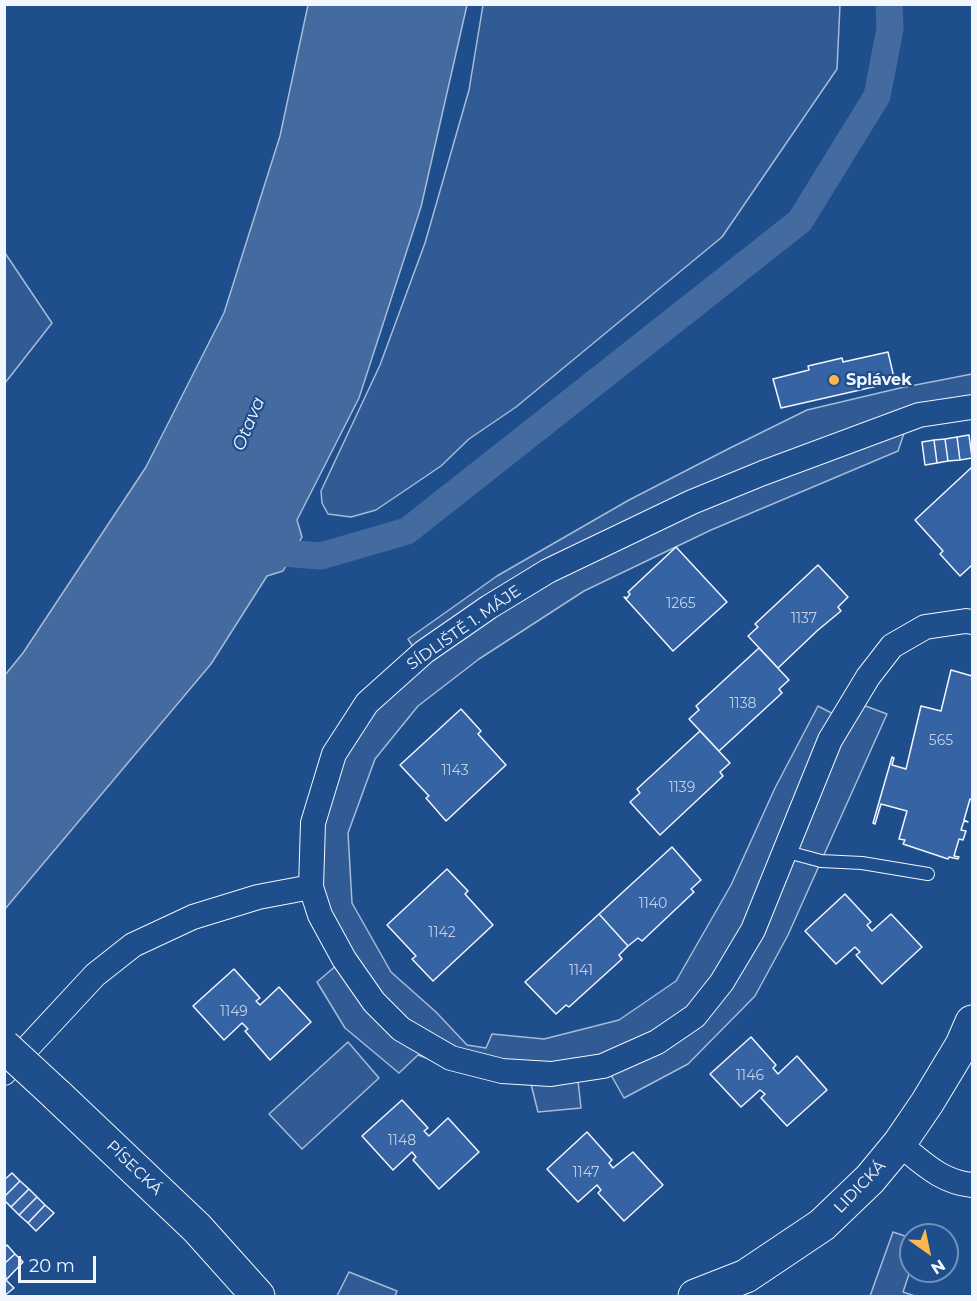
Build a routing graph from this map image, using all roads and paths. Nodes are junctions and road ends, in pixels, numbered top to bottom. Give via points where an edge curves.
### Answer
1 (972, 407) edge
2 (972, 622) edge
3 (784, 851) junction
4 (928, 874) dead end
5 (311, 887) junction
6 (972, 1022) edge
7 (4, 1046) edge
8 (4, 1073) edge
9 (899, 1144) junction
10 (972, 1185) edge
11 (258, 1296) edge
12 (694, 1296) edge

1 - 5 street, SÍDLIŠTĚ 1. MÁJE via 919,415 692,502 548,571 424,652 367,703 334,754 313,823
2 - 3 street, SÍDLIŠTĚ 1. MÁJE via 925,627 892,646 830,740
3 - 4 lane via 821,861
3 - 5 street, SÍDLIŠTĚ 1. MÁJE via 753,930 722,982 695,1016 657,1042 603,1066 551,1074 502,1071 451,1058 401,1029 374,1002 344,959 320,915
5 - 8 street via 258,897 194,917 133,945 95,975
6 - 9 street, LIDICKÁ via 962,1045
7 - 11 street, PÍSECKÁ, bridge via 197,1228
9 - 10 street via 937,1175
9 - 12 street, LIDICKÁ via 870,1179 822,1225 746,1276

